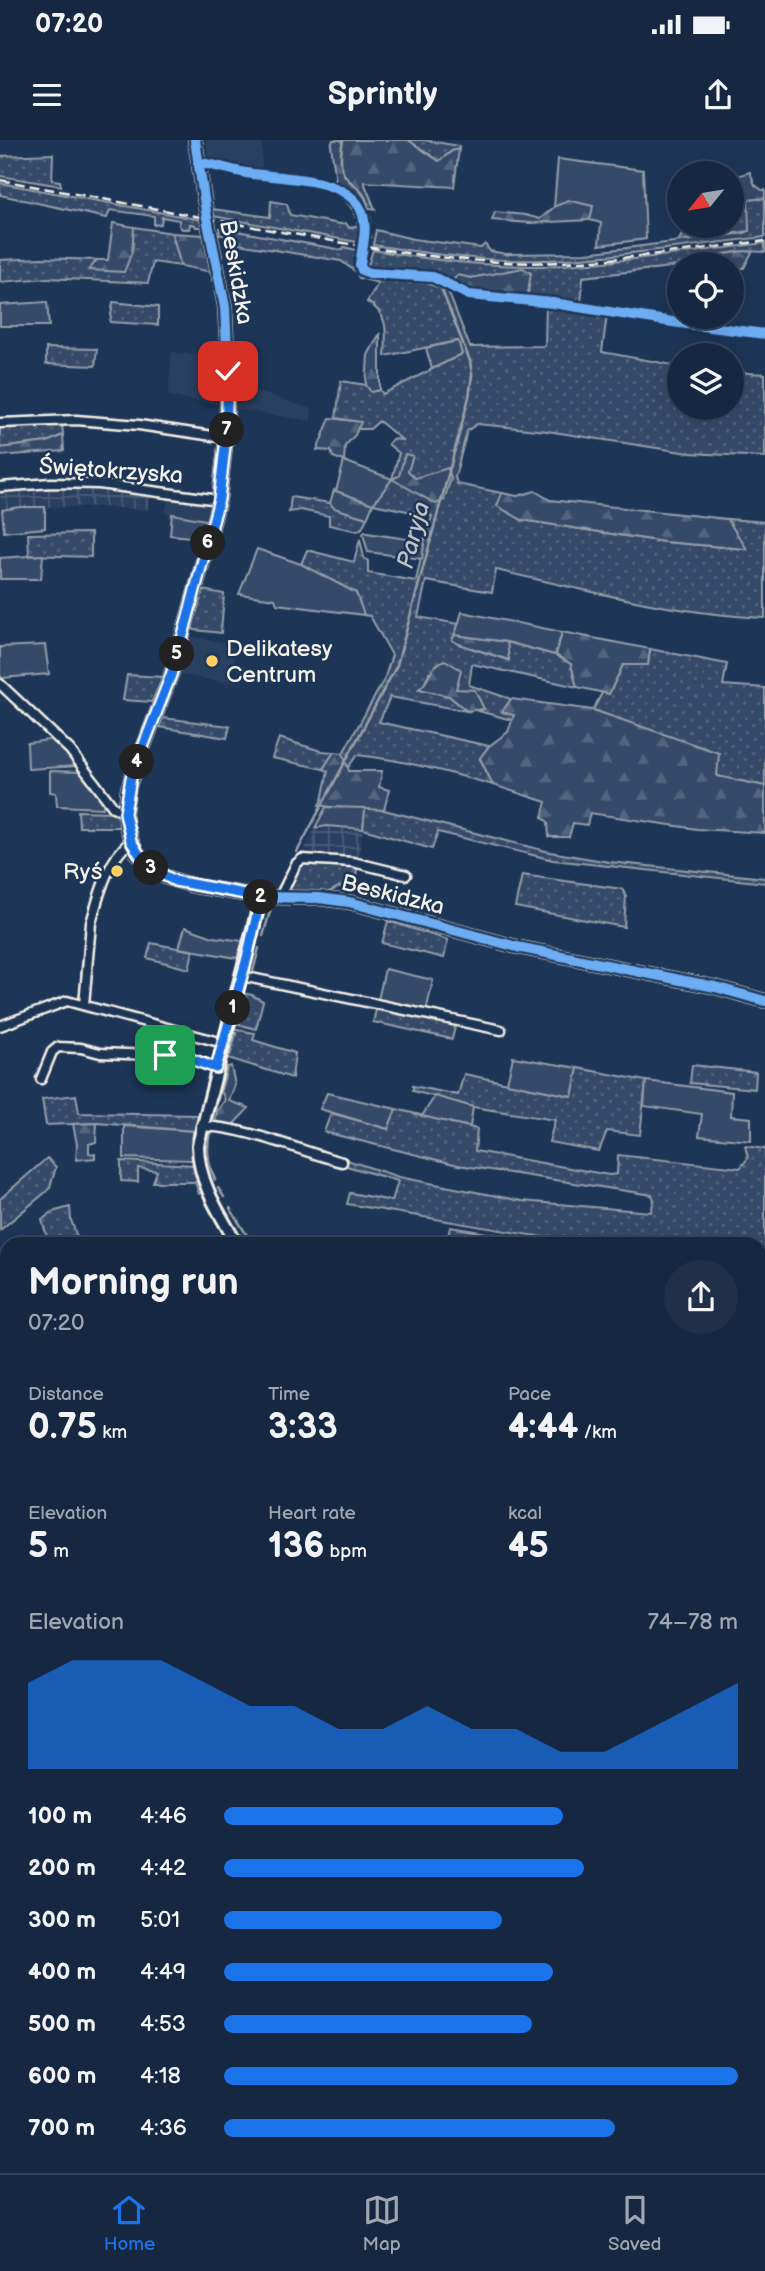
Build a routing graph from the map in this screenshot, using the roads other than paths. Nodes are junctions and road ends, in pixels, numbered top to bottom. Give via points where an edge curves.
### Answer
1 (195, 140) edge
2 (198, 163) junction
3 (365, 238) tunnel mouth
4 (361, 258) dead end
5 (765, 334) edge
6 (0, 423) edge
7 (226, 438) junction
8 (0, 486) edge
9 (219, 499) junction
10 (0, 684) edge
11 (125, 813) junction
12 (131, 841) junction
13 (406, 875) dead end
14 (261, 897) junction
15 (280, 897) junction
16 (242, 976) junction
17 (764, 1000) edge
18 (84, 1005) junction
19 (0, 1026) edge
20 (501, 1030) dead end
21 (223, 1043) junction
22 (216, 1068) junction
23 (41, 1079) dead end
24 (201, 1126) junction
25 (342, 1162) dead end
26 (233, 1237) edge

1 - 2 street, Beskidzka
2 - 3 street via 342,191 361,209
2 - 7 street, Beskidzka via 226,312
4 - 5 street via 362,270 370,273 433,278 469,295
6 - 7 street via 76,420
7 - 9 street, Beskidzka
8 - 9 street, Świętokrzyska via 99,484
9 - 11 street, Beskidzka via 180,645 131,778
10 - 11 street via 70,750 113,807
11 - 12 street, Beskidzka
12 - 14 street, Beskidzka via 144,862 170,879
12 - 18 street via 111,866 94,911
13 - 15 street via 309,857 296,864
14 - 15 street, Beskidzka
14 - 16 street
15 - 17 street, Beskidzka via 349,902 517,947
16 - 20 street
16 - 21 street
18 - 19 street via 67,1001
18 - 21 street
21 - 22 street
22 - 23 street via 185,1057 58,1046
22 - 24 street
24 - 25 street via 245,1133
24 - 26 street via 200,1170

